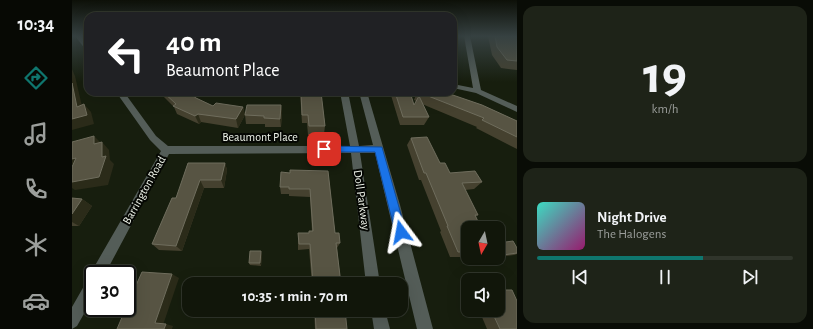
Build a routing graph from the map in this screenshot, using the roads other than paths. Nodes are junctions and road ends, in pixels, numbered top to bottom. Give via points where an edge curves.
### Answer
1 (471, 51) edge
2 (457, 87) edge
3 (478, 91) junction
4 (123, 96) edge
5 (345, 96) edge
6 (364, 96) edge
7 (517, 109) edge
8 (355, 149) junction
9 (379, 149) junction
10 (166, 150) junction
11 (103, 265) edge
12 (372, 277) edge
13 (84, 300) edge
14 (379, 317) edge
15 (72, 321) edge
16 (382, 329) edge
17 (425, 329) edge

1 - 3 street via 473,76
2 - 3 street
3 - 7 street
4 - 10 street, Barrington Road via 153,138
5 - 8 street, Doll Parkway
6 - 9 street
8 - 9 street, Beaumont Place
8 - 10 street, Beaumont Place
8 - 12 street, Doll Parkway
9 - 17 street
10 - 11 street, Barrington Road
13 - 15 street
14 - 16 street

